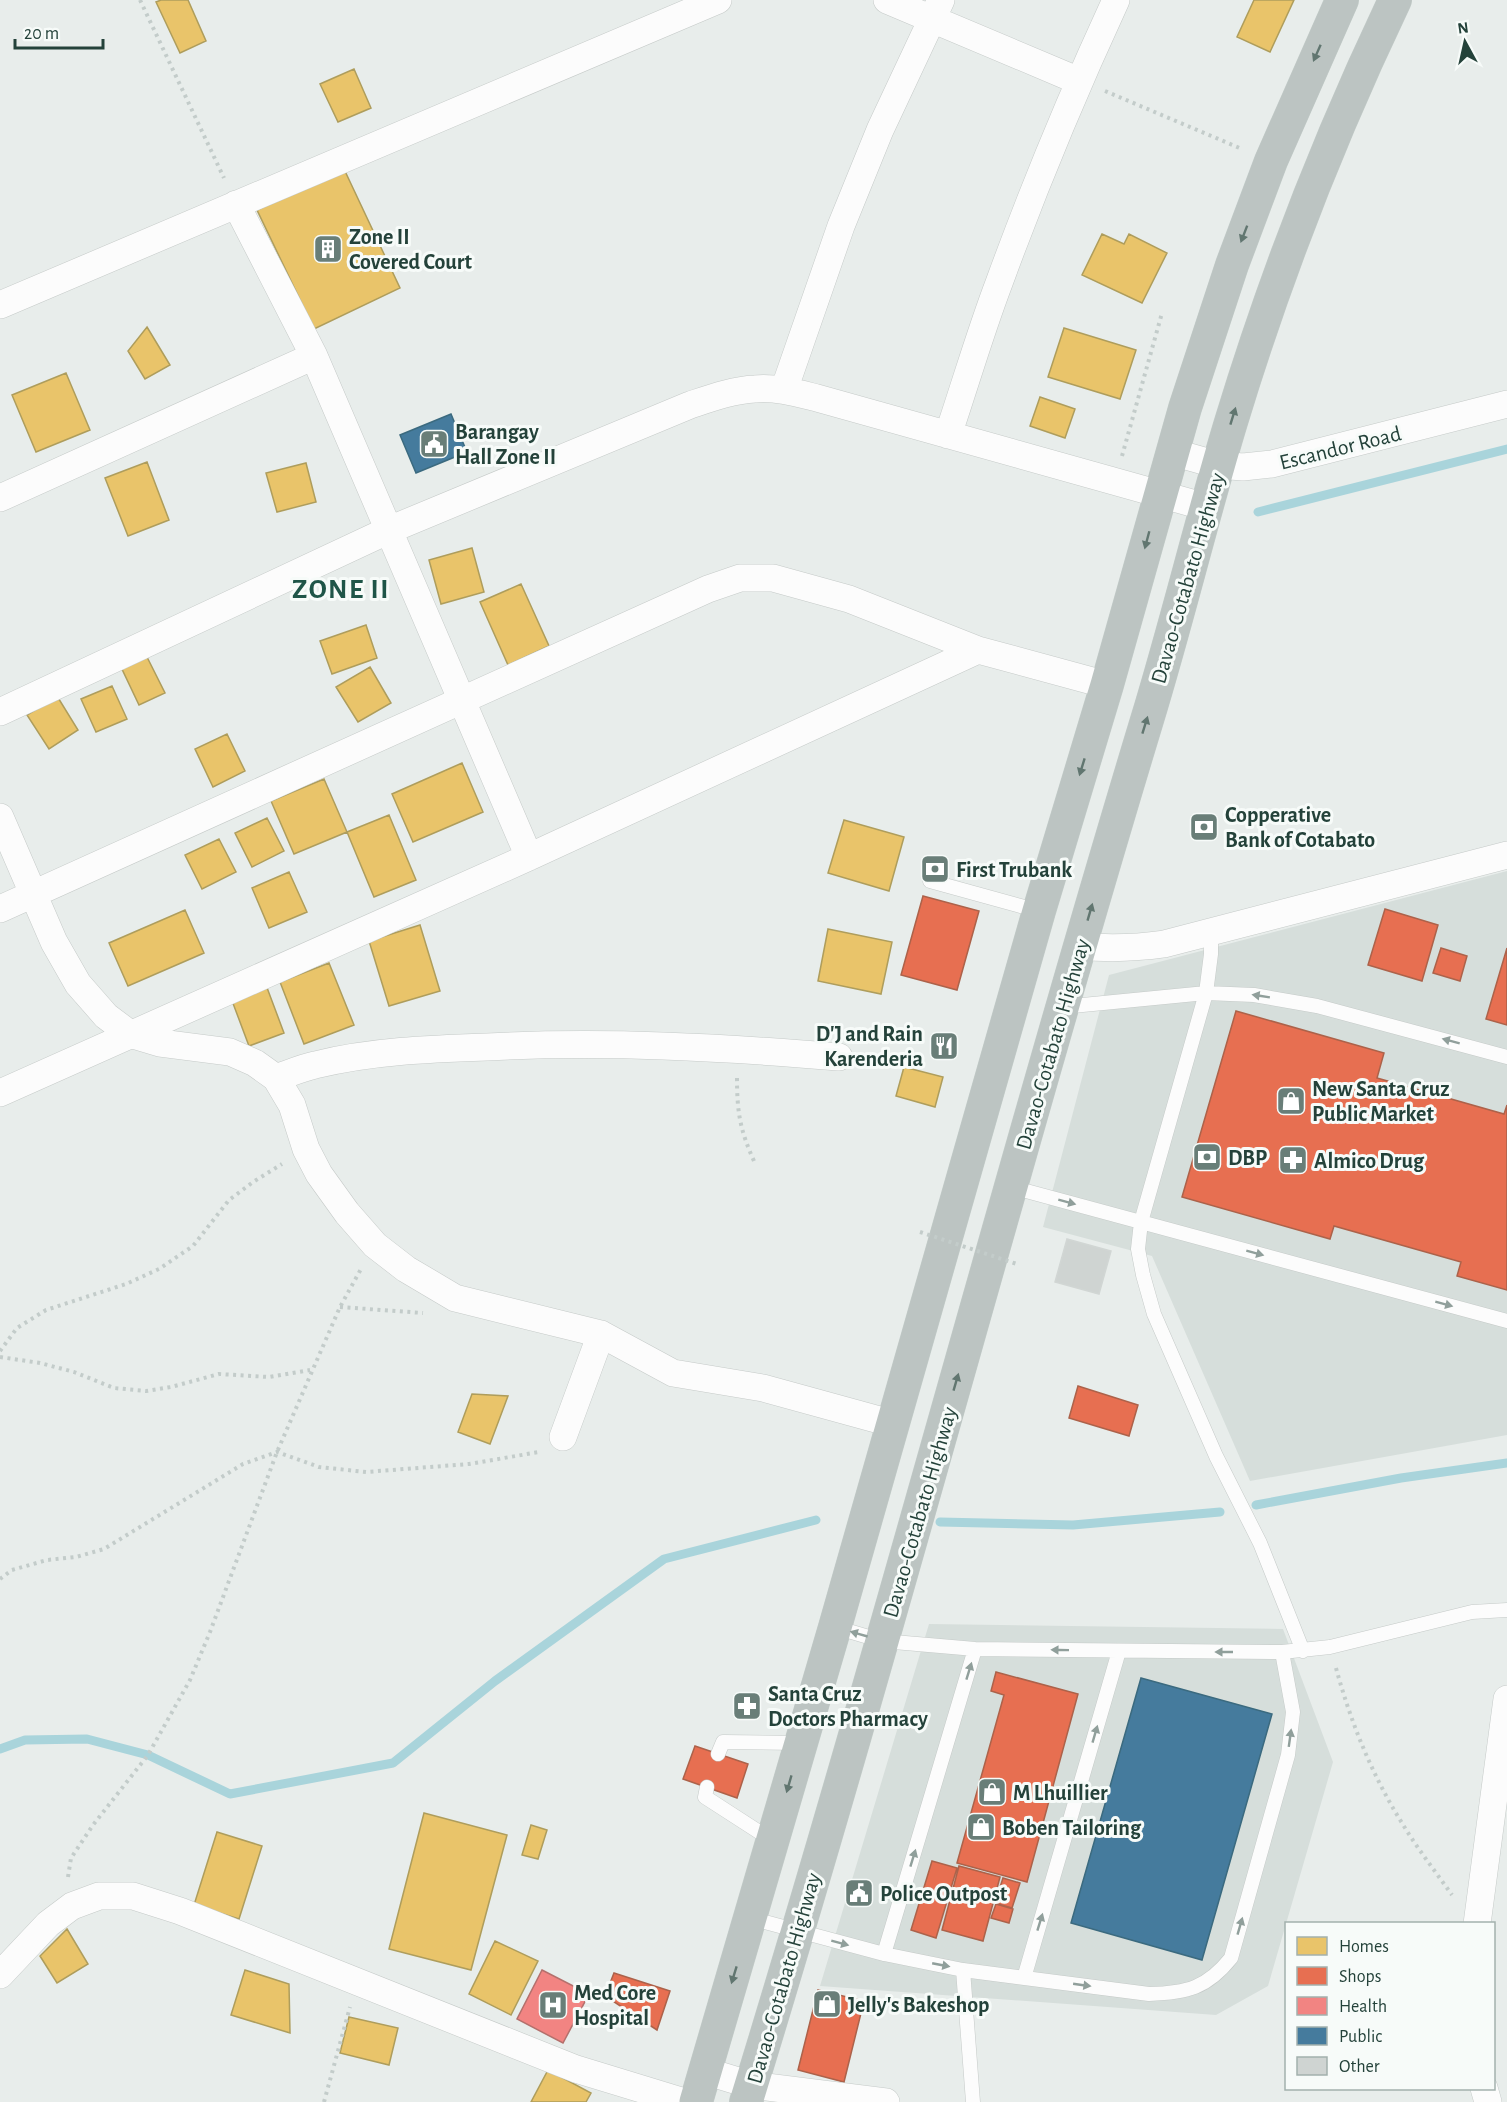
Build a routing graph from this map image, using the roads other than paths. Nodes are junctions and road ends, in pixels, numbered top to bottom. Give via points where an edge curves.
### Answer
1 (718, 0) edge
2 (887, 0) edge
3 (1116, 0) edge
4 (1342, 0) edge
5 (1395, 0) edge
6 (937, 9) edge
7 (1079, 81) junction
8 (236, 204) junction
9 (0, 305) edge
10 (314, 356) junction
11 (784, 390) junction
12 (1507, 404) edge
13 (948, 435) junction
14 (1172, 452) junction
15 (1218, 465) junction
16 (1159, 495) junction
17 (0, 498) edge
18 (1206, 507) junction
19 (389, 530) junction
20 (978, 650) junction
21 (1107, 686) junction
22 (462, 700) junction
23 (0, 712) edge
24 (0, 817) edge
25 (1507, 855) edge
26 (529, 856) junction
27 (930, 881) dead end
28 (33, 895) junction
29 (0, 909) edge
30 (1039, 911) junction
31 (1210, 932) junction
32 (1080, 946) junction
33 (1206, 993) junction
34 (1015, 994) junction
35 (1062, 1007) junction
36 (130, 1034) junction
37 (839, 1057) dead end
38 (1507, 1057) edge
39 (276, 1078) junction
40 (0, 1093) edge
41 (964, 1174) junction
42 (1011, 1187) junction
43 (1141, 1222) junction
44 (1507, 1321) edge
45 (601, 1334) junction
46 (894, 1424) junction
47 (563, 1437) road end
48 (1507, 1610) edge
49 (835, 1628) junction
50 (882, 1641) junction
51 (975, 1649) junction
52 (1119, 1651) junction
53 (1303, 1651) junction
54 (1282, 1652) junction
55 (1507, 1699) edge
56 (802, 1743) junction
57 (718, 1754) dead end
58 (707, 1787) dead end
59 (773, 1841) junction
60 (750, 1918) junction
61 (1477, 1922) edge
62 (797, 1932) junction
63 (884, 1954) junction
64 (963, 1970) junction
65 (0, 1975) edge
66 (1024, 1978) junction
67 (705, 2071) junction
68 (749, 2093) edge
69 (684, 2102) edge
70 (696, 2102) edge
71 (886, 2102) edge
72 (973, 2102) edge

1 - 8 street
2 - 6 street
3 - 7 street
4 -> 14 highway via 1271,161 1225,286
15 -> 5 highway, Davao-Cotabato Highway via 1252,355 1312,189
6 - 7 street
6 - 11 street via 845,215
7 - 13 street via 998,284
8 - 9 street
8 - 10 street
10 - 17 street
10 - 19 street
11 - 13 street
11 - 19 street via 756,388 690,405
12 - 15 street, Escandor Road via 1281,462 1243,467
13 - 16 street
14 - 15 street, Escandor Road
14 - 16 highway
15 - 18 highway, Davao-Cotabato Highway
16 - 18 street
16 -> 21 highway
32 -> 18 highway, Davao-Cotabato Highway
19 - 22 street
19 - 23 street
20 - 21 street
20 - 22 street via 849,599 773,578 740,578
20 - 26 street
21 -> 30 highway
22 - 26 street
22 - 28 street
24 - 28 street
25 - 31 street
26 - 36 street
27 - 30 lane
28 - 29 street
28 - 36 street via 78,984 106,1016
30 - 34 highway
31 - 32 street via 1134,948
31 - 33 lane
32 - 35 highway, Davao-Cotabato Highway
33 - 35 lane
38 -> 33 lane via 1317,1006 1254,995
33 - 43 lane
34 - 35 highway
34 - 41 highway
35 - 42 highway, Davao-Cotabato Highway
36 - 39 street via 160,1043 230,1052 255,1062
36 - 40 street
37 - 39 street via 631,1044 530,1045 365,1055 314,1065
39 - 45 street via 292,1106 319,1174 375,1245 405,1269 455,1298
41 - 42 highway
41 - 46 highway
42 -> 43 lane
50 -> 42 highway, Davao-Cotabato Highway
43 -> 44 lane
43 - 53 lane via 1138,1249 1154,1314 1216,1456 1260,1543
45 - 46 street via 673,1373 764,1388
45 - 47 street
46 - 49 highway
48 - 53 lane via 1472,1612
50 -> 49 lane
49 - 56 highway
50 - 51 lane
50 - 62 highway, Davao-Cotabato Highway
52 -> 51 lane
63 -> 51 lane
54 -> 52 lane
66 -> 52 lane
53 - 54 lane
66 -> 54 lane via 1149,1995 1196,1988 1218,1975 1231,1958 1288,1755 1293,1712
55 - 61 street
56 - 57 lane via 723,1742
56 -> 59 highway
58 - 59 lane via 705,1797
59 - 60 highway
60 - 62 lane
60 -> 67 highway
62 -> 63 lane
62 - 68 highway, Davao-Cotabato Highway
63 -> 64 lane
64 - 66 lane
64 - 72 lane
65 - 69 street via 48,1924 72,1906 99,1896 133,1896 180,1911 576,2069
67 - 68 street
67 - 70 highway
68 - 71 street

